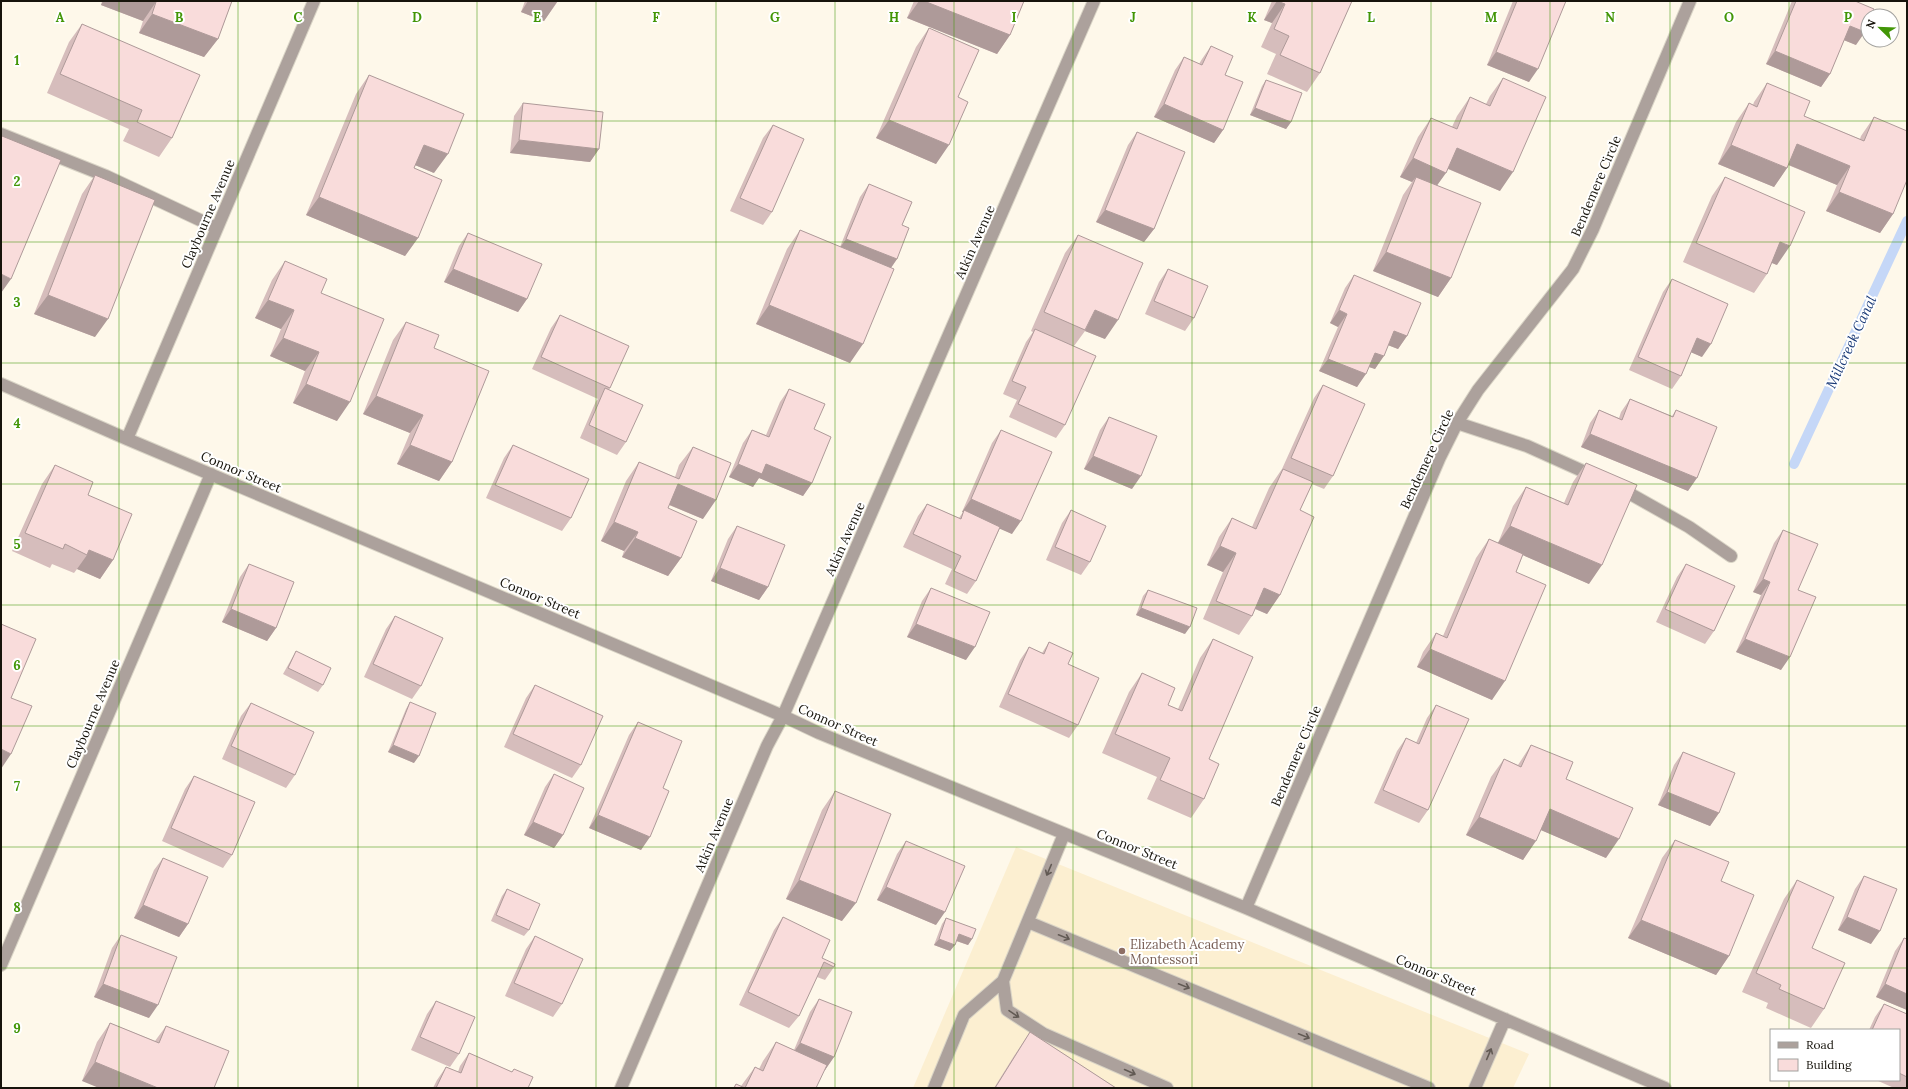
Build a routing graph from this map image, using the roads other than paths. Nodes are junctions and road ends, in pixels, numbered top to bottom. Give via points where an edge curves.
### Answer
1 (314, 1) edge
2 (1094, 1) edge
3 (1690, 1) edge
4 (1, 134) edge
5 (217, 228) junction
6 (1, 384) edge
7 (1457, 423) junction
8 (127, 439) junction
9 (211, 474) junction
10 (1731, 556) dead end
11 (783, 716) junction
12 (1064, 834) junction
13 (1246, 908) junction
14 (1028, 922) junction
15 (1, 965) edge
16 (1003, 981) junction
17 (1505, 1019) junction
18 (621, 1088) edge
19 (934, 1088) edge
20 (1167, 1088) edge
21 (1429, 1088) edge
22 (1475, 1088) edge
23 (1666, 1088) edge

1 - 5 street, Claybourne Avenue
2 - 11 street, Atkin Avenue
3 - 7 street, Bendemere Circle via 1593,229 1573,269 1478,390
4 - 5 street via 106,176
5 - 8 street, Claybourne Avenue
6 - 8 street, Connor Street
7 - 10 street via 1527,446 1621,488 1689,527
7 - 13 street, Bendemere Circle
8 - 9 street, Connor Street
9 - 11 street, Connor Street
9 - 15 street, Claybourne Avenue
11 - 12 street, Connor Street
11 - 18 street, Atkin Avenue via 767,746
12 - 13 street, Connor Street
12 -> 14 street
13 - 17 street, Connor Street
14 - 16 street
14 -> 21 street
16 - 19 street via 964,1015
16 -> 20 street via 1007,1010 1044,1034
22 -> 17 street
17 - 23 street, Connor Street

